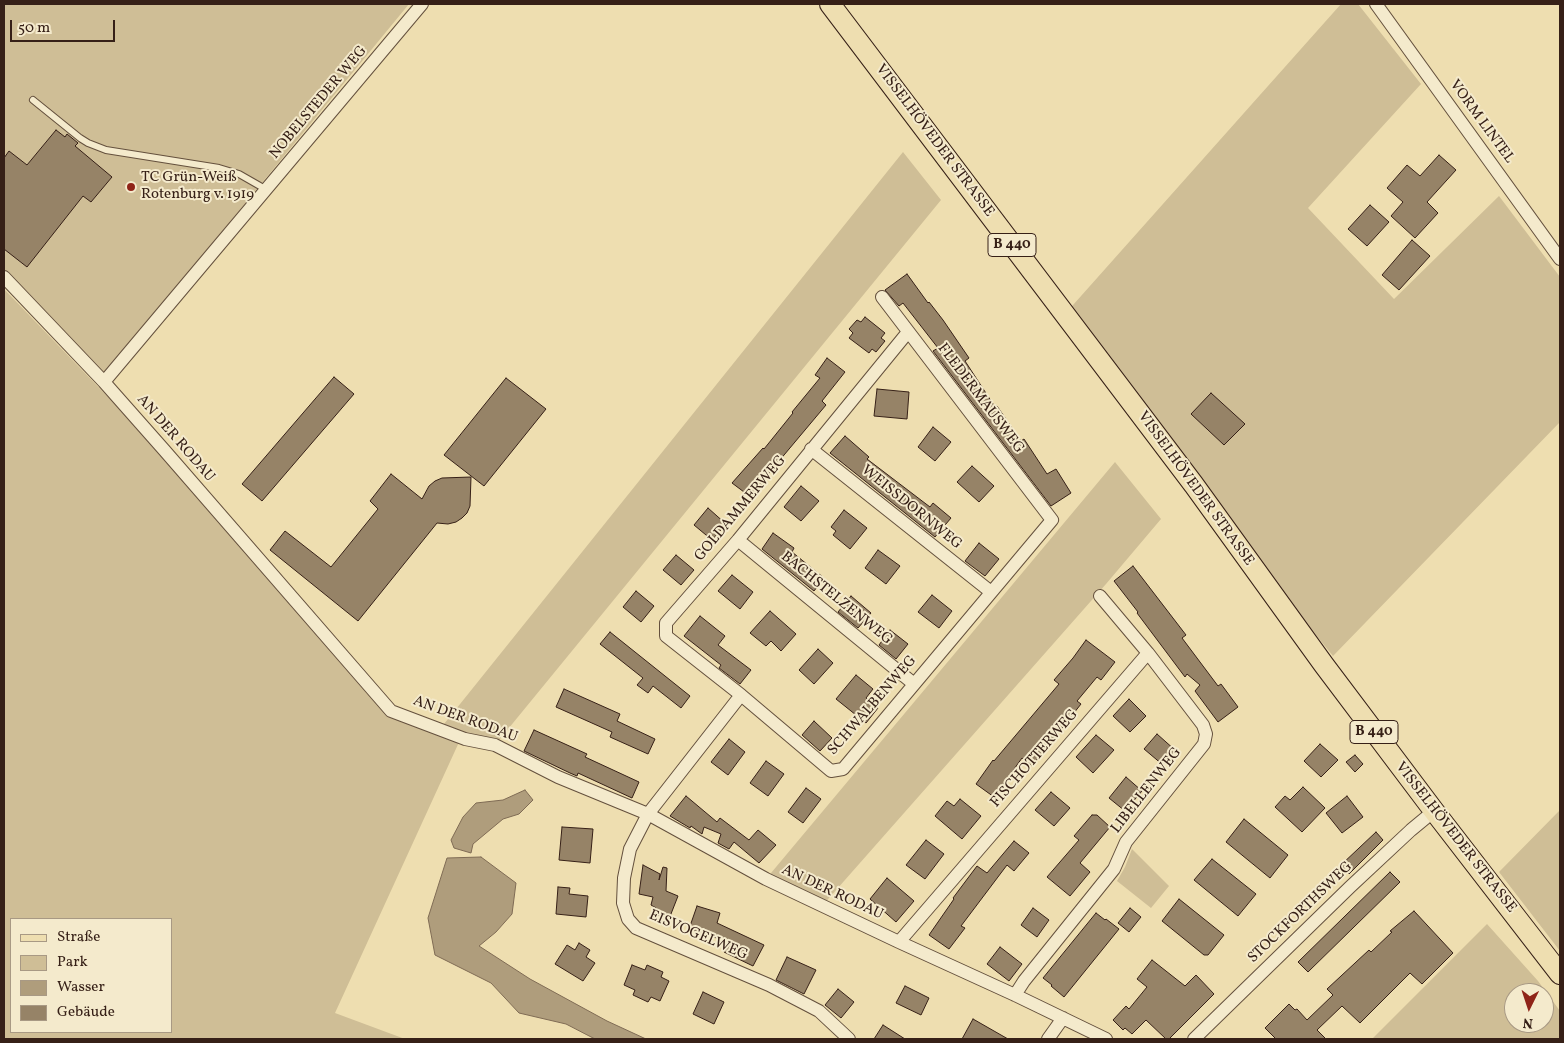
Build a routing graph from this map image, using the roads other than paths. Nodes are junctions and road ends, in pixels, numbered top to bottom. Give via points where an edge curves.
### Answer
1 (422, 4) edge
2 (830, 4) edge
3 (1376, 4) edge
4 (33, 100) dead end
5 (266, 190) junction
6 (1560, 259) edge
7 (4, 276) edge
8 (882, 297) dead end
9 (908, 332) junction
10 (104, 382) junction
11 (811, 449) junction
12 (1052, 520) joint
13 (738, 540) junction
14 (991, 592) junction
15 (1100, 596) dead end
16 (1148, 653) junction
17 (914, 684) junction
18 (741, 695) junction
19 (1434, 811) junction
20 (648, 814) junction
21 (899, 942) junction
22 (1560, 974) edge
23 (1016, 995) junction
24 (1063, 1018) junction
25 (849, 1039) edge
26 (1048, 1039) edge
27 (1106, 1039) edge
28 (1194, 1039) edge

1 - 5 street, NOBELSTEDER WEG
2 - 19 main road, VISSELHÖVEDER STRASSE / B 440 via 1194,485
3 - 6 street, VORM LINTEL
4 - 5 lane via 80,138 106,150 220,168 239,174
5 - 10 street, NOBELSTEDER WEG
7 - 10 street, AN DER RODAU
8 - 9 street, FLEDERMAUSWEG
9 - 11 street, GOLDAMMERWEG
9 - 12 street, FLEDERMAUSWEG
10 - 20 street, AN DER RODAU via 391,711 465,740 495,745 558,777
11 - 13 street, GOLDAMMERWEG
11 - 14 street, WEISSDORNWEG
12 - 14 street, SCHWALBENWEG
13 - 17 street, BACHSTELZENWEG
13 - 18 street, GOLDAMMERWEG via 666,623 666,636
14 - 17 street, SCHWALBENWEG
15 - 16 street
16 - 21 street, FISCHOTTERWEG
16 - 23 street, LIBELLENWEG via 1203,725 1206,734 1204,744 1126,842 1114,869
17 - 18 street, SCHWALBENWEG via 843,769 831,771
18 - 20 street
19 - 22 main road, VISSELHÖVEDER STRASSE / B 440
19 - 28 street, STOCKFORTHSWEG via 1350,887
20 - 21 street, AN DER RODAU via 766,879
20 - 25 street, EISVOGELWEG via 630,849 624,878 623,903 628,919 636,928 769,985 819,1011
21 - 23 street, AN DER RODAU
23 - 24 street, AN DER RODAU
24 - 26 street
24 - 27 street, AN DER RODAU

